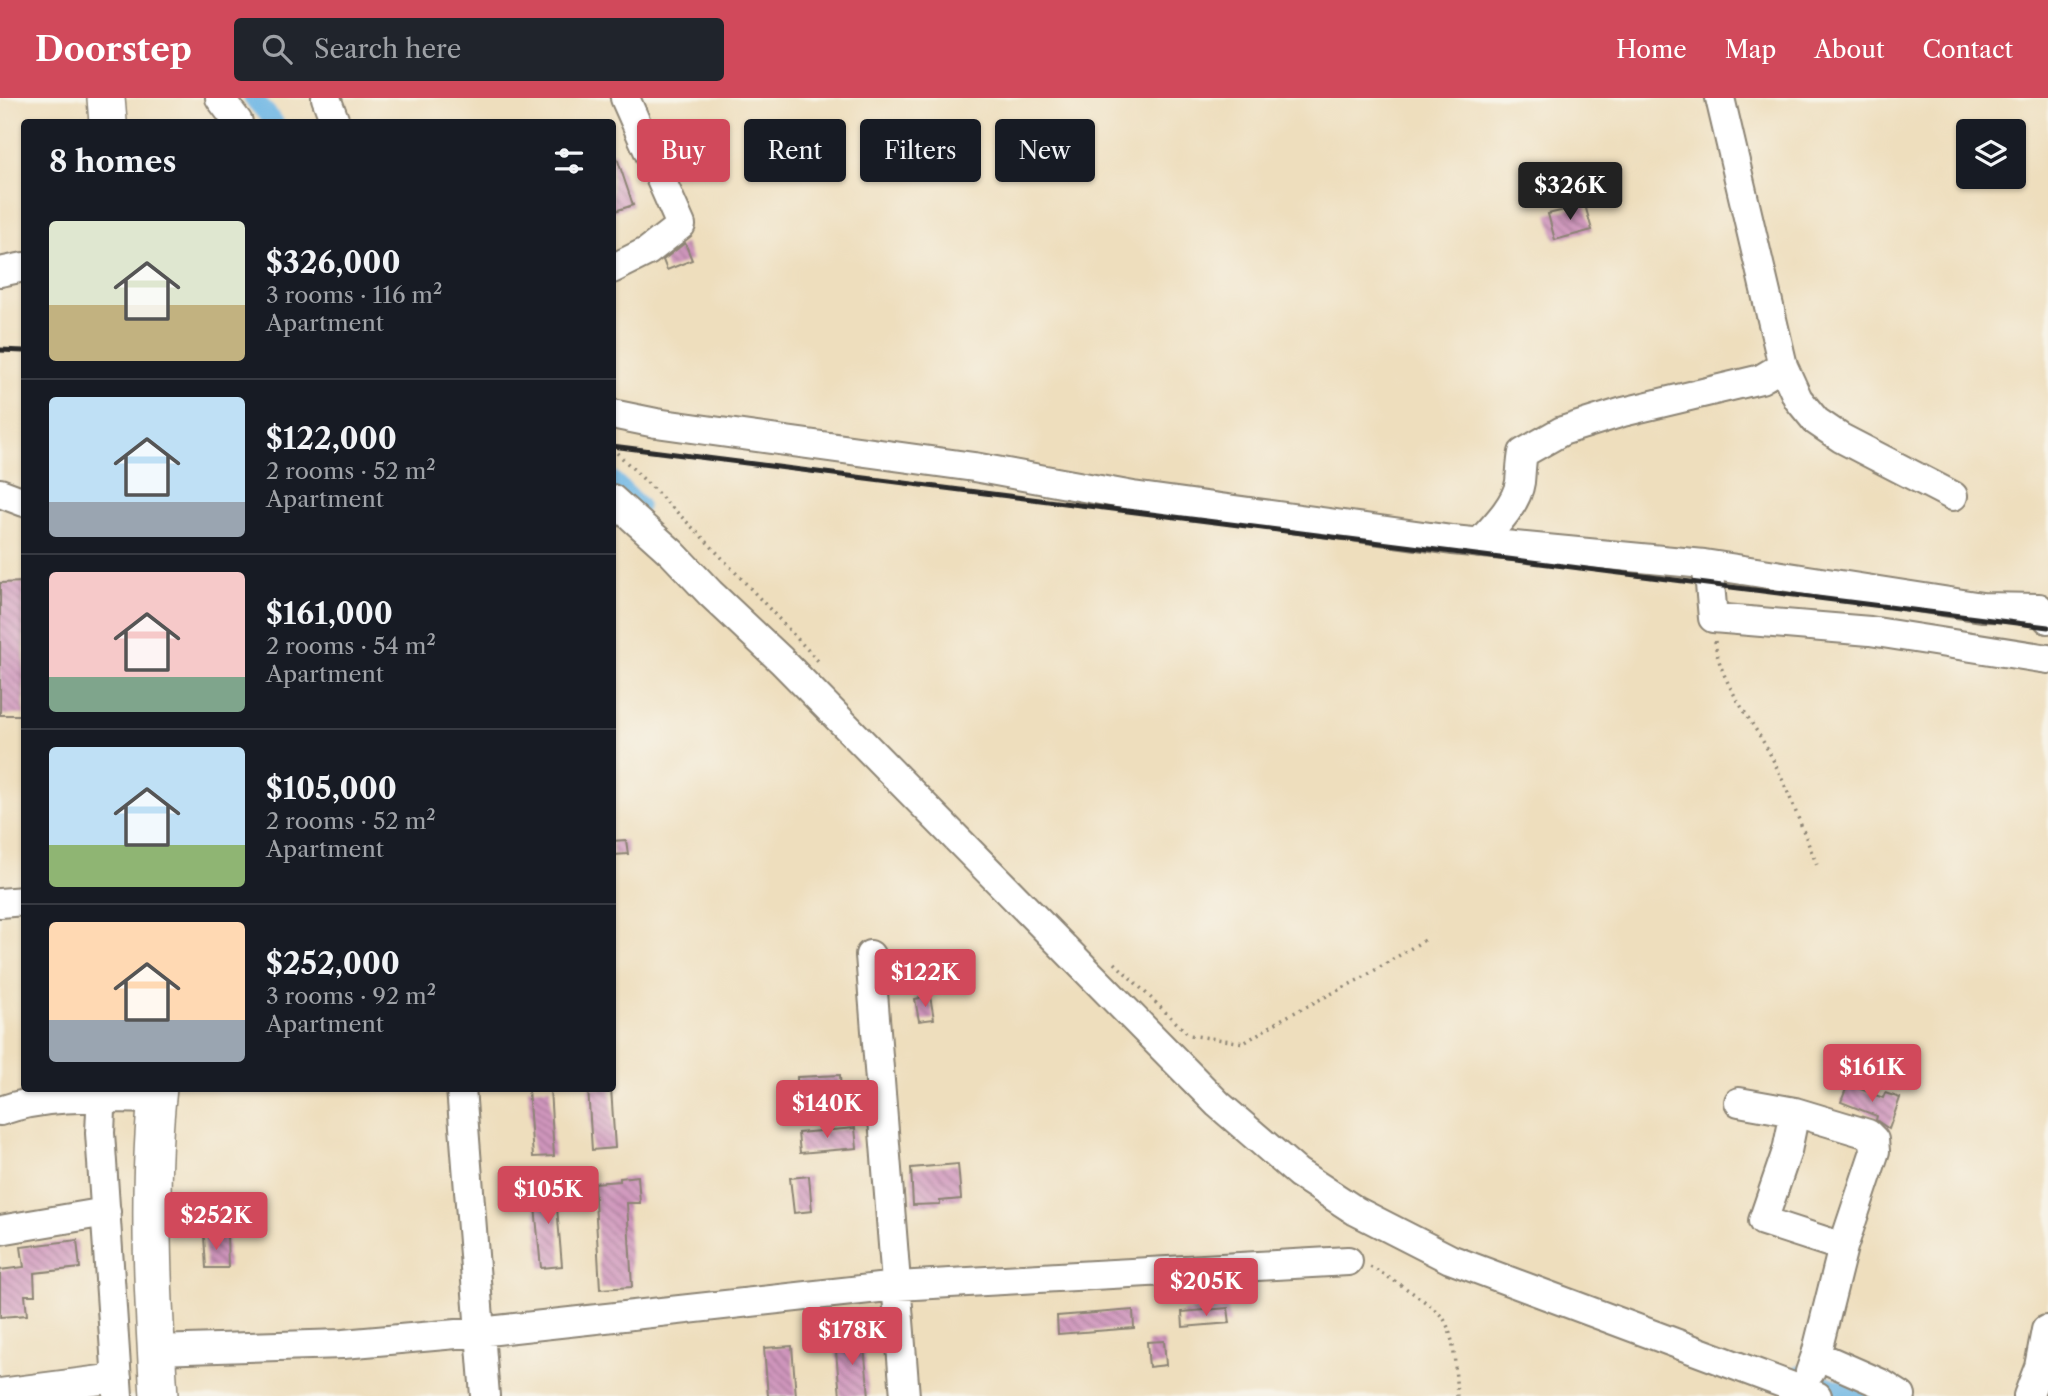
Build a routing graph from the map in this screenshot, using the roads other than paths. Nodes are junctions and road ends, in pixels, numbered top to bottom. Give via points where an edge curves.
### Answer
1 (106, 98) edge
2 (220, 98) edge
3 (326, 98) edge
4 (625, 98) edge
5 (1720, 98) edge
6 (108, 119) edge
7 (236, 119) edge
8 (334, 119) edge
9 (21, 268) edge
10 (616, 268) edge
11 (0, 272) edge
12 (1783, 366) junction
13 (616, 415) edge
14 (0, 494) edge
15 (1953, 496) dead end
16 (21, 501) edge
17 (616, 503) edge
18 (1479, 543) junction
19 (1704, 564) junction
20 (2045, 611) edge
21 (2048, 659) edge
22 (21, 901) edge
23 (0, 903) edge
24 (870, 954) dead end
25 (461, 1092) edge
26 (102, 1093) edge
27 (157, 1094) edge
28 (1739, 1102) dead end
29 (0, 1111) edge
30 (1795, 1112) junction
31 (106, 1212) junction
32 (0, 1230) edge
33 (1843, 1247) junction
34 (1348, 1261) road end
35 (897, 1286) junction
36 (2046, 1330) edge
37 (480, 1332) junction
38 (156, 1350) junction
39 (1811, 1380) edge
40 (117, 1387) edge
41 (0, 1393) edge
42 (159, 1396) edge
43 (485, 1396) edge
44 (905, 1396) edge
45 (1901, 1396) edge
46 (2028, 1396) edge

1 - 6 main road
2 - 7 street
3 - 8 street
4 - 10 street via 681,225 648,251
5 - 12 street
9 - 11 street
12 - 15 street via 1798,399 1816,421
12 - 18 street via 1761,379 1562,430 1523,453 1516,495
13 - 18 street via 974,467 1133,496
14 - 16 street
17 - 39 street via 781,660 1218,1104 1298,1173 1356,1211 1450,1259
18 - 19 street
19 - 20 street via 1982,607
19 - 21 street via 1713,618 1870,631
22 - 23 street
24 - 35 street
25 - 37 street
26 - 27 street
26 - 29 street via 38,1100
26 - 31 street
27 - 38 main road via 153,1185
28 - 30 street
30 - 33 street via 1868,1134 1874,1140 1875,1151
30 - 33 street via 1787,1151 1754,1221
31 - 32 street
31 - 40 street
33 - 39 street
34 - 35 street
35 - 37 street
35 - 44 street
36 - 46 street
37 - 38 street via 343,1344
37 - 43 street
38 - 42 main road
39 - 45 street via 1882,1384
40 - 41 street

